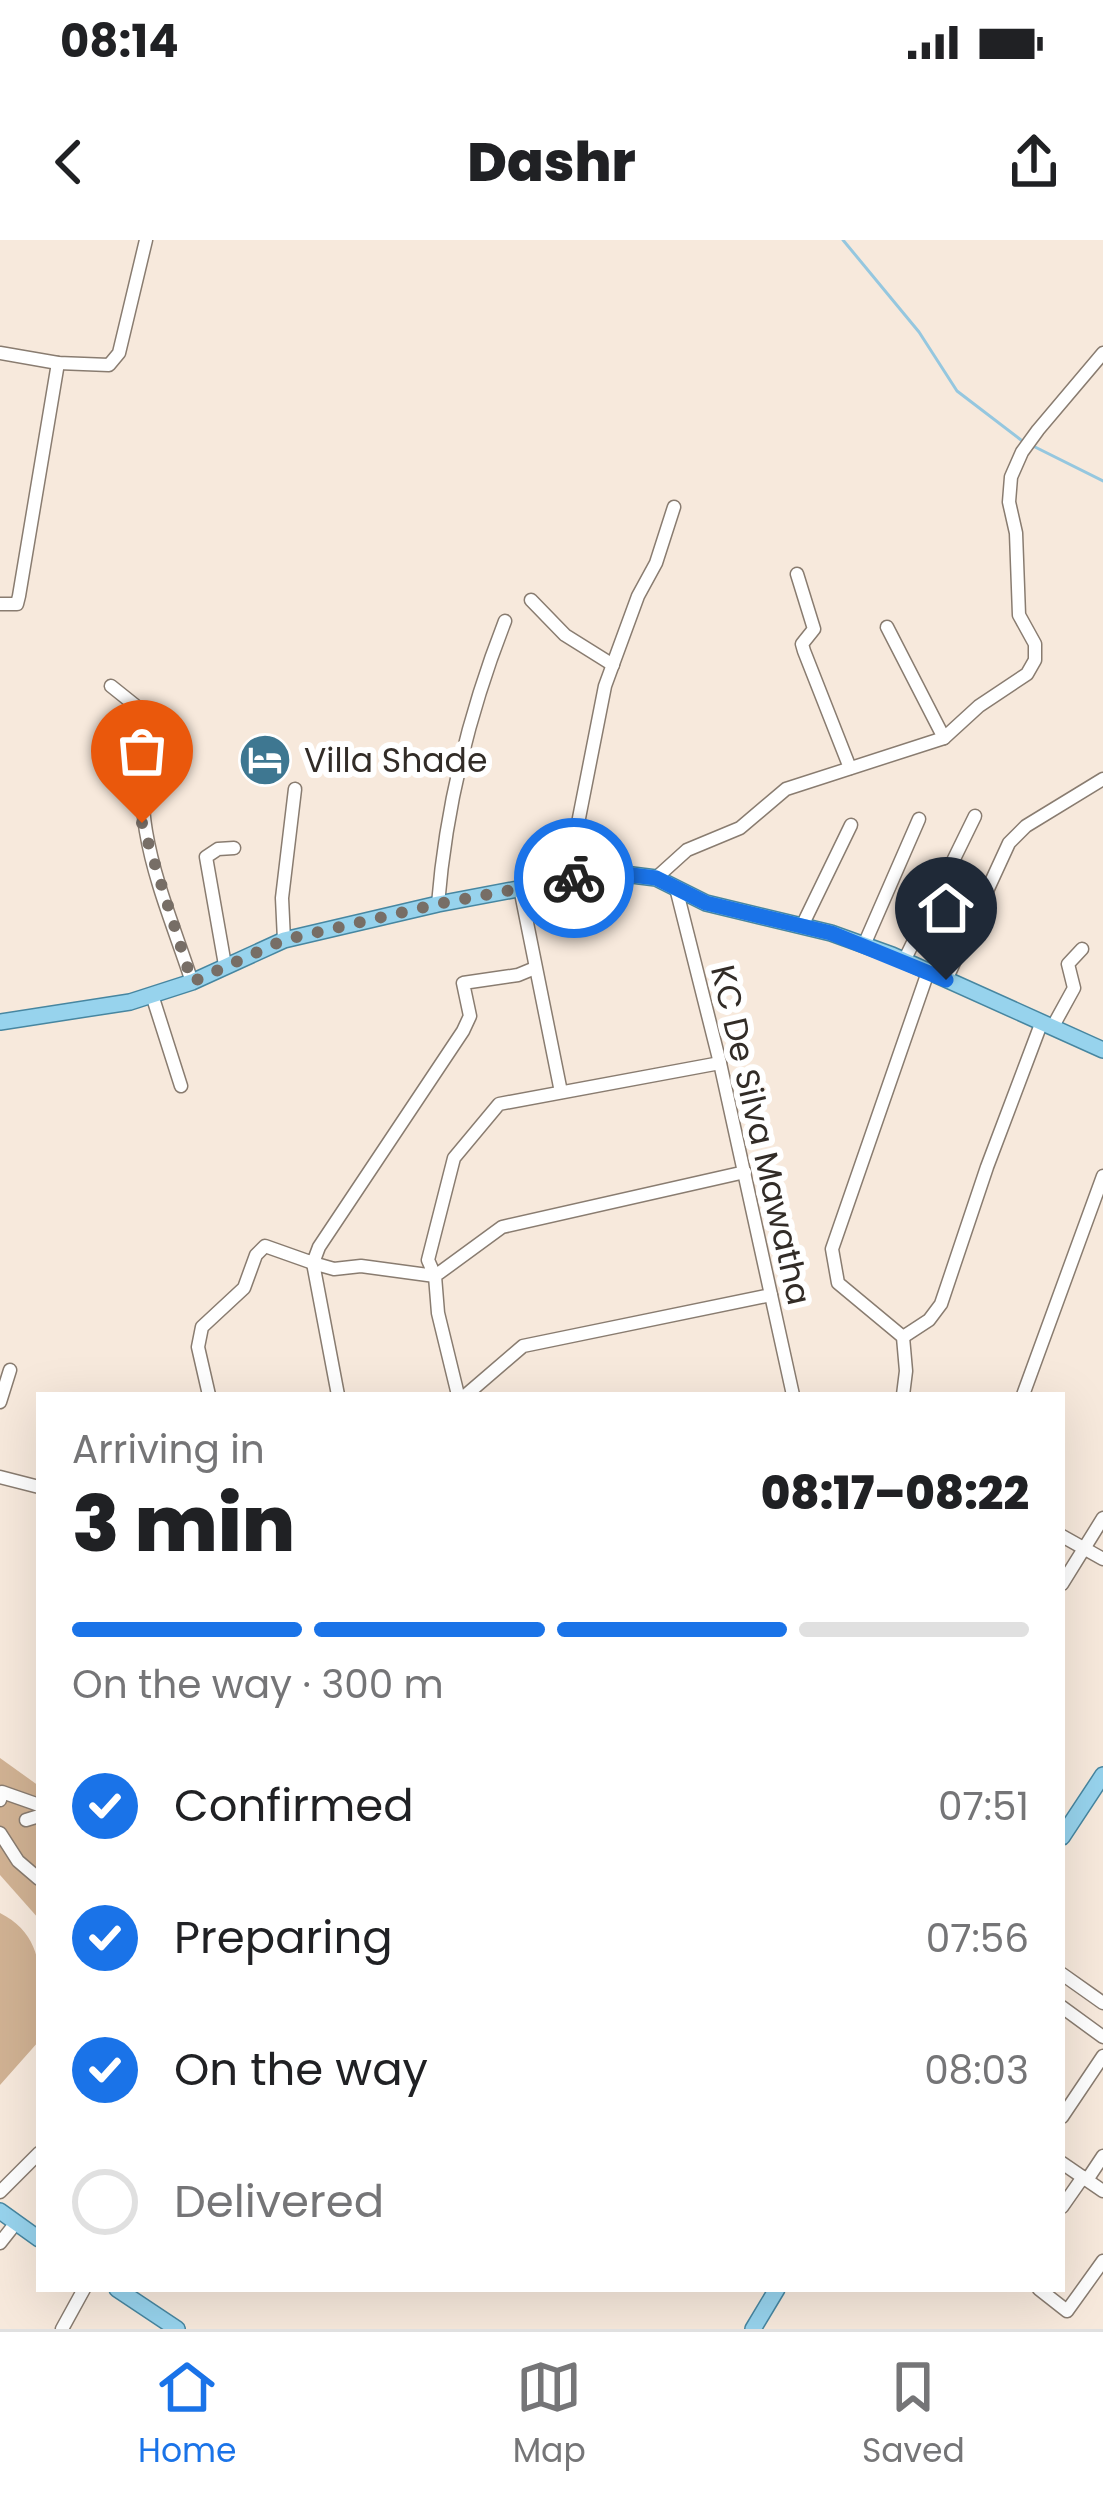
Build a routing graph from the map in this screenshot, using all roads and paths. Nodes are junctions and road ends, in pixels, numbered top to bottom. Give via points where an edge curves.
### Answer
1 (146, 240) edge
2 (0, 353) edge
3 (1103, 353) edge
4 (58, 363) junction
5 (674, 507) dead end
6 (797, 574) dead end
7 (531, 600) dead end
8 (0, 604) edge
9 (506, 621) dead end
10 (887, 627) dead end
11 (613, 665) junction
12 (111, 686) dead end
13 (944, 738) junction
14 (850, 768) junction
15 (1103, 779) edge
16 (295, 789) dead end
17 (975, 816) dead end
18 (919, 819) dead end
19 (851, 825) dead end
20 (234, 848) dead end
21 (656, 878) junction
22 (567, 879) junction
23 (520, 888) junction
24 (676, 888) junction
25 (438, 904) junction
26 (802, 926) junction
27 (284, 940) junction
28 (864, 945) junction
29 (1082, 949) dead end
30 (904, 961) junction
31 (225, 965) junction
32 (535, 968) junction
33 (928, 972) junction
34 (946, 980) junction
35 (192, 982) junction
36 (152, 995) junction
37 (0, 1022) edge
38 (1047, 1026) junction
39 (1103, 1050) edge
40 (720, 1064) junction
41 (181, 1086) dead end
42 (561, 1092) junction
43 (745, 1172) junction
44 (1103, 1176) edge
45 (313, 1263) junction
46 (435, 1276) junction
47 (771, 1295) junction
48 (903, 1337) junction
49 (10, 1370) dead end
50 (208, 1392) edge
51 (337, 1392) edge
52 (461, 1392) edge
53 (466, 1392) edge
54 (792, 1392) edge
55 (903, 1392) edge
56 (1023, 1392) edge
57 (0, 1402) edge
58 (0, 1478) edge
59 (36, 1486) edge
60 (1103, 1518) edge
61 (1065, 1538) edge
62 (1084, 1549) junction
63 (1103, 1559) edge
64 (1065, 1579) edge
65 (1103, 1775) edge
66 (0, 1800) edge
67 (36, 1803) edge
68 (1065, 1832) edge
69 (0, 1834) edge
70 (36, 1876) edge
71 (1065, 1977) edge
72 (1103, 2003) edge
73 (1065, 2009) edge
74 (1103, 2036) edge
75 (1103, 2056) edge
76 (1065, 2113) edge
77 (36, 2156) edge
78 (1103, 2156) edge
79 (1065, 2164) edge
80 (1085, 2179) junction
81 (1103, 2191) edge
82 (0, 2192) edge
83 (1065, 2203) edge
84 (0, 2211) edge
85 (15, 2224) junction
86 (36, 2237) edge
87 (0, 2243) edge
88 (1103, 2261) edge
89 (82, 2292) edge
90 (122, 2292) edge
91 (776, 2292) edge
92 (1043, 2292) edge
93 (62, 2329) edge
94 (177, 2329) edge
95 (753, 2329) edge

1 - 4 street via 119,353 109,365
2 - 4 street
3 - 13 street via 1038,430 1011,477 1019,615 1035,660
4 - 8 street via 20,596 17,604
5 - 11 street
6 - 14 street via 814,629 802,644
7 - 11 street
9 - 25 street via 456,770
10 - 13 street
11 - 22 street
12 - 35 street via 156,722 146,745 142,823
13 - 14 street
14 - 21 street via 786,789 740,828 687,850
15 - 34 street via 1009,843
16 - 27 street
17 - 30 street
18 - 28 street
19 - 26 street
20 - 31 street via 206,856
21 - 22 main road via 608,872
21 - 24 main road
22 - 23 main road
23 - 25 main road
23 - 32 street
24 - 26 main road
24 - 40 street, KC De Silva Mawatha
25 - 27 main road
26 - 28 main road
27 - 31 main road
28 - 30 main road
29 - 38 street via 1068,964 1074,988
30 - 33 main road
31 - 35 main road
32 - 42 street
32 - 45 street via 464,983 470,1016 463,1031
33 - 34 main road
33 - 48 street via 832,1249 838,1282
34 - 38 main road
35 - 36 main road
36 - 37 main road
36 - 41 street
38 - 39 main road
38 - 48 street via 941,1304
40 - 42 street
40 - 43 street, KC De Silva Mawatha
42 - 46 street via 499,1104 454,1158 428,1260
43 - 46 street via 502,1227
43 - 47 street, KC De Silva Mawatha
44 - 56 street
45 - 46 street
45 - 50 street via 265,1246 256,1255 244,1288 202,1327
45 - 51 street
46 - 52 street
47 - 53 street via 523,1346
47 - 54 street, KC De Silva Mawatha
48 - 55 street
49 - 57 street
58 - 59 street
60 - 62 street
61 - 62 street
62 - 63 street
62 - 64 street
65 - 68 main road
66 - 67 street via 2,1792
69 - 70 street
71 - 72 street
73 - 74 street
75 - 76 street
77 - 82 street
78 - 80 street
79 - 80 street
80 - 81 street
80 - 83 street
84 - 85 main road
85 - 86 main road
85 - 87 street
88 - 92 street via 1067,2311
89 - 93 street
90 - 94 main road
91 - 95 main road

